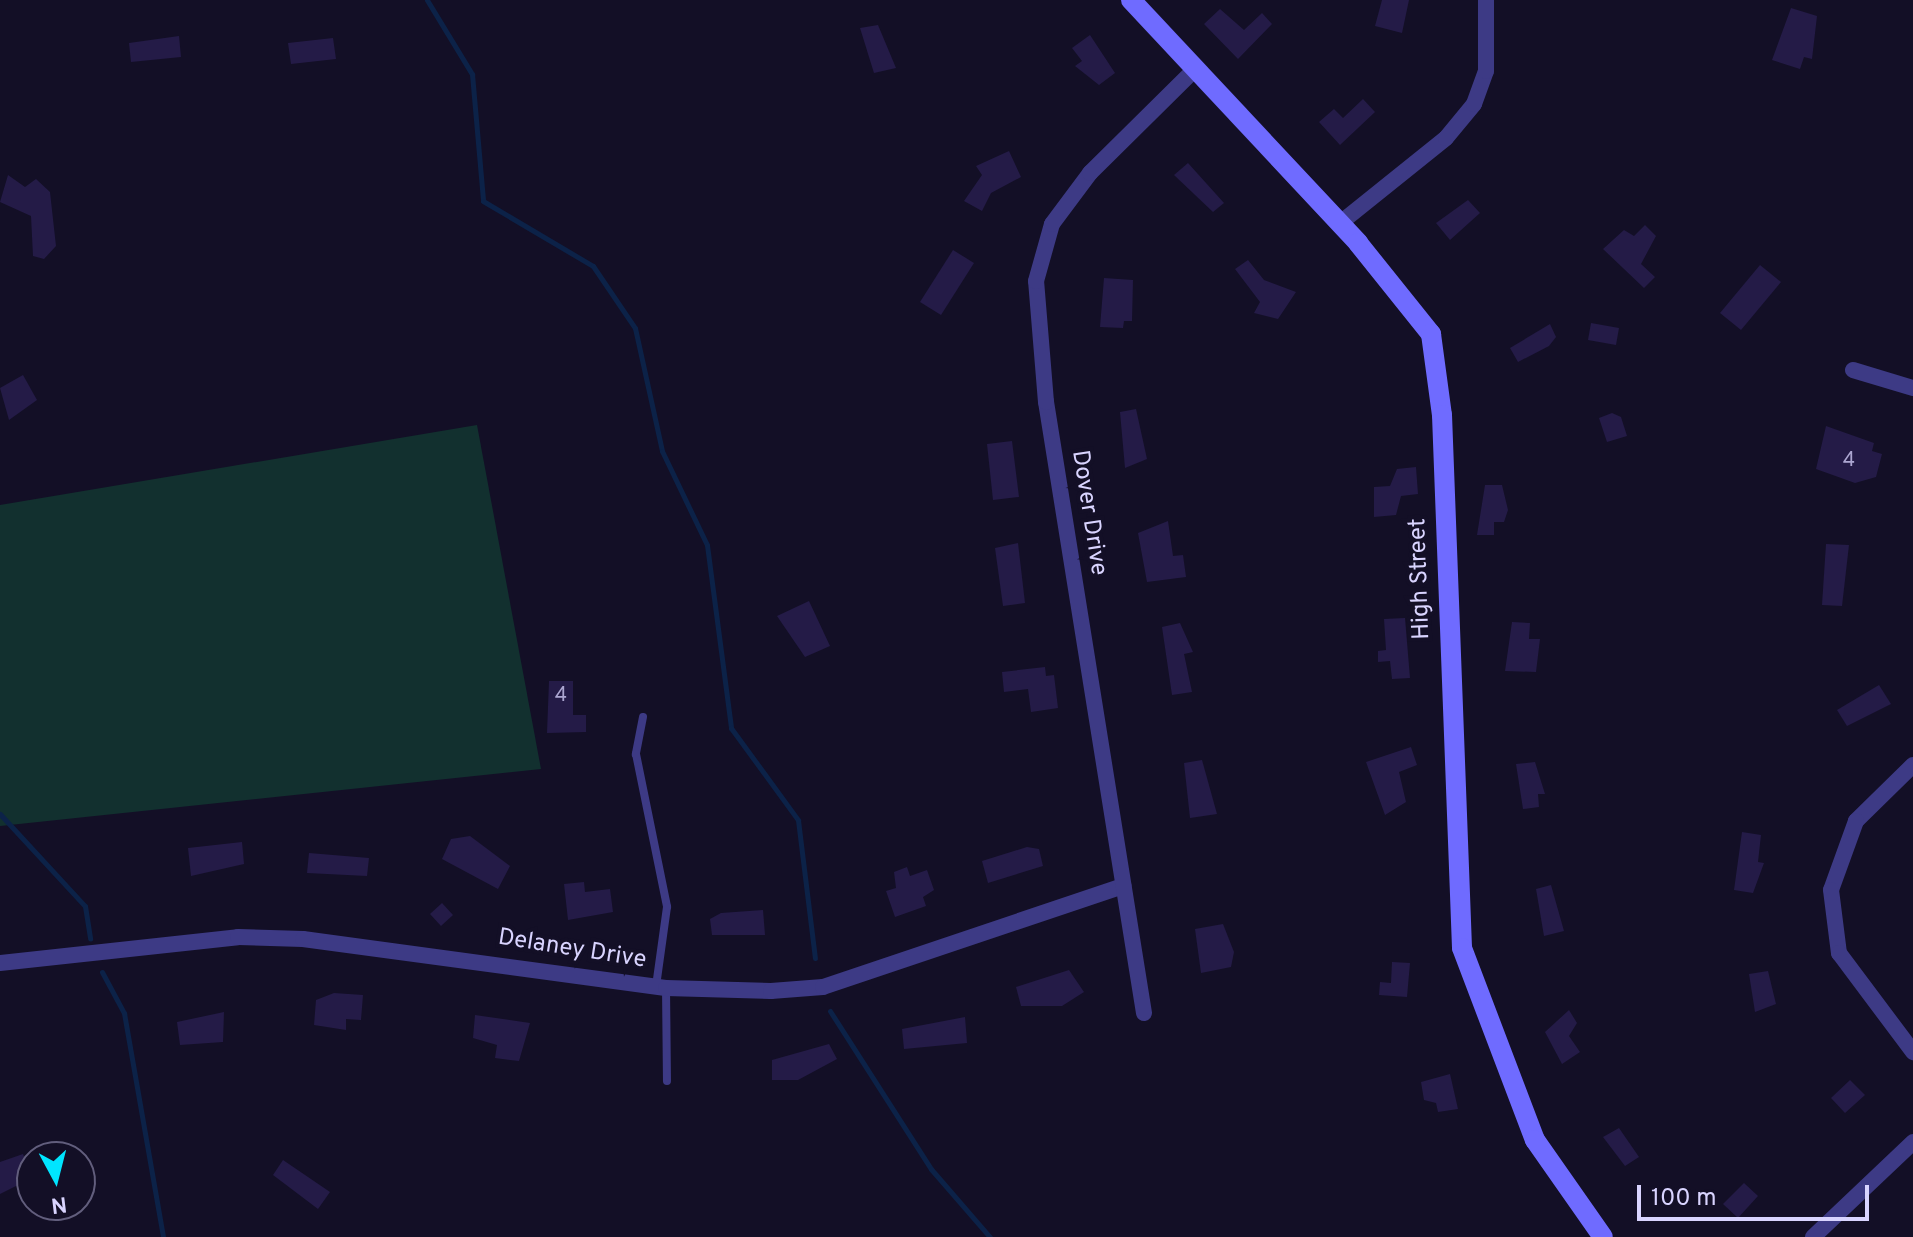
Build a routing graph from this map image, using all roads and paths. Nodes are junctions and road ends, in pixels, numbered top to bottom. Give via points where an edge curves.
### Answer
1 (1131, 0) edge
2 (1486, 0) edge
3 (1192, 72) junction
4 (1339, 224) junction
5 (1853, 370) dead end
6 (1913, 388) edge
7 (643, 717) dead end
8 (1913, 765) edge
9 (1123, 886) junction
10 (0, 963) edge
11 (661, 988) junction
12 (1144, 1013) dead end
13 (1913, 1052) edge
14 (667, 1081) dead end
15 (1913, 1142) edge
16 (1603, 1237) edge
17 (1813, 1237) edge

1 - 3 street, High Street
2 - 4 street via 1486,71 1474,104 1446,138
3 - 4 street, High Street
3 - 9 street, Dover Drive via 1090,173 1052,224 1036,281 1046,402
4 - 16 street, High Street via 1420,315 1436,353 1462,948 1535,1140
5 - 6 street
7 - 11 lane via 636,754 667,907
8 - 13 street via 1856,821 1831,890 1839,953
9 - 11 street, Delaney Drive via 823,987
9 - 12 street, Dover Drive
10 - 11 street, Delaney Drive via 238,937 303,939
11 - 14 lane
15 - 17 street

